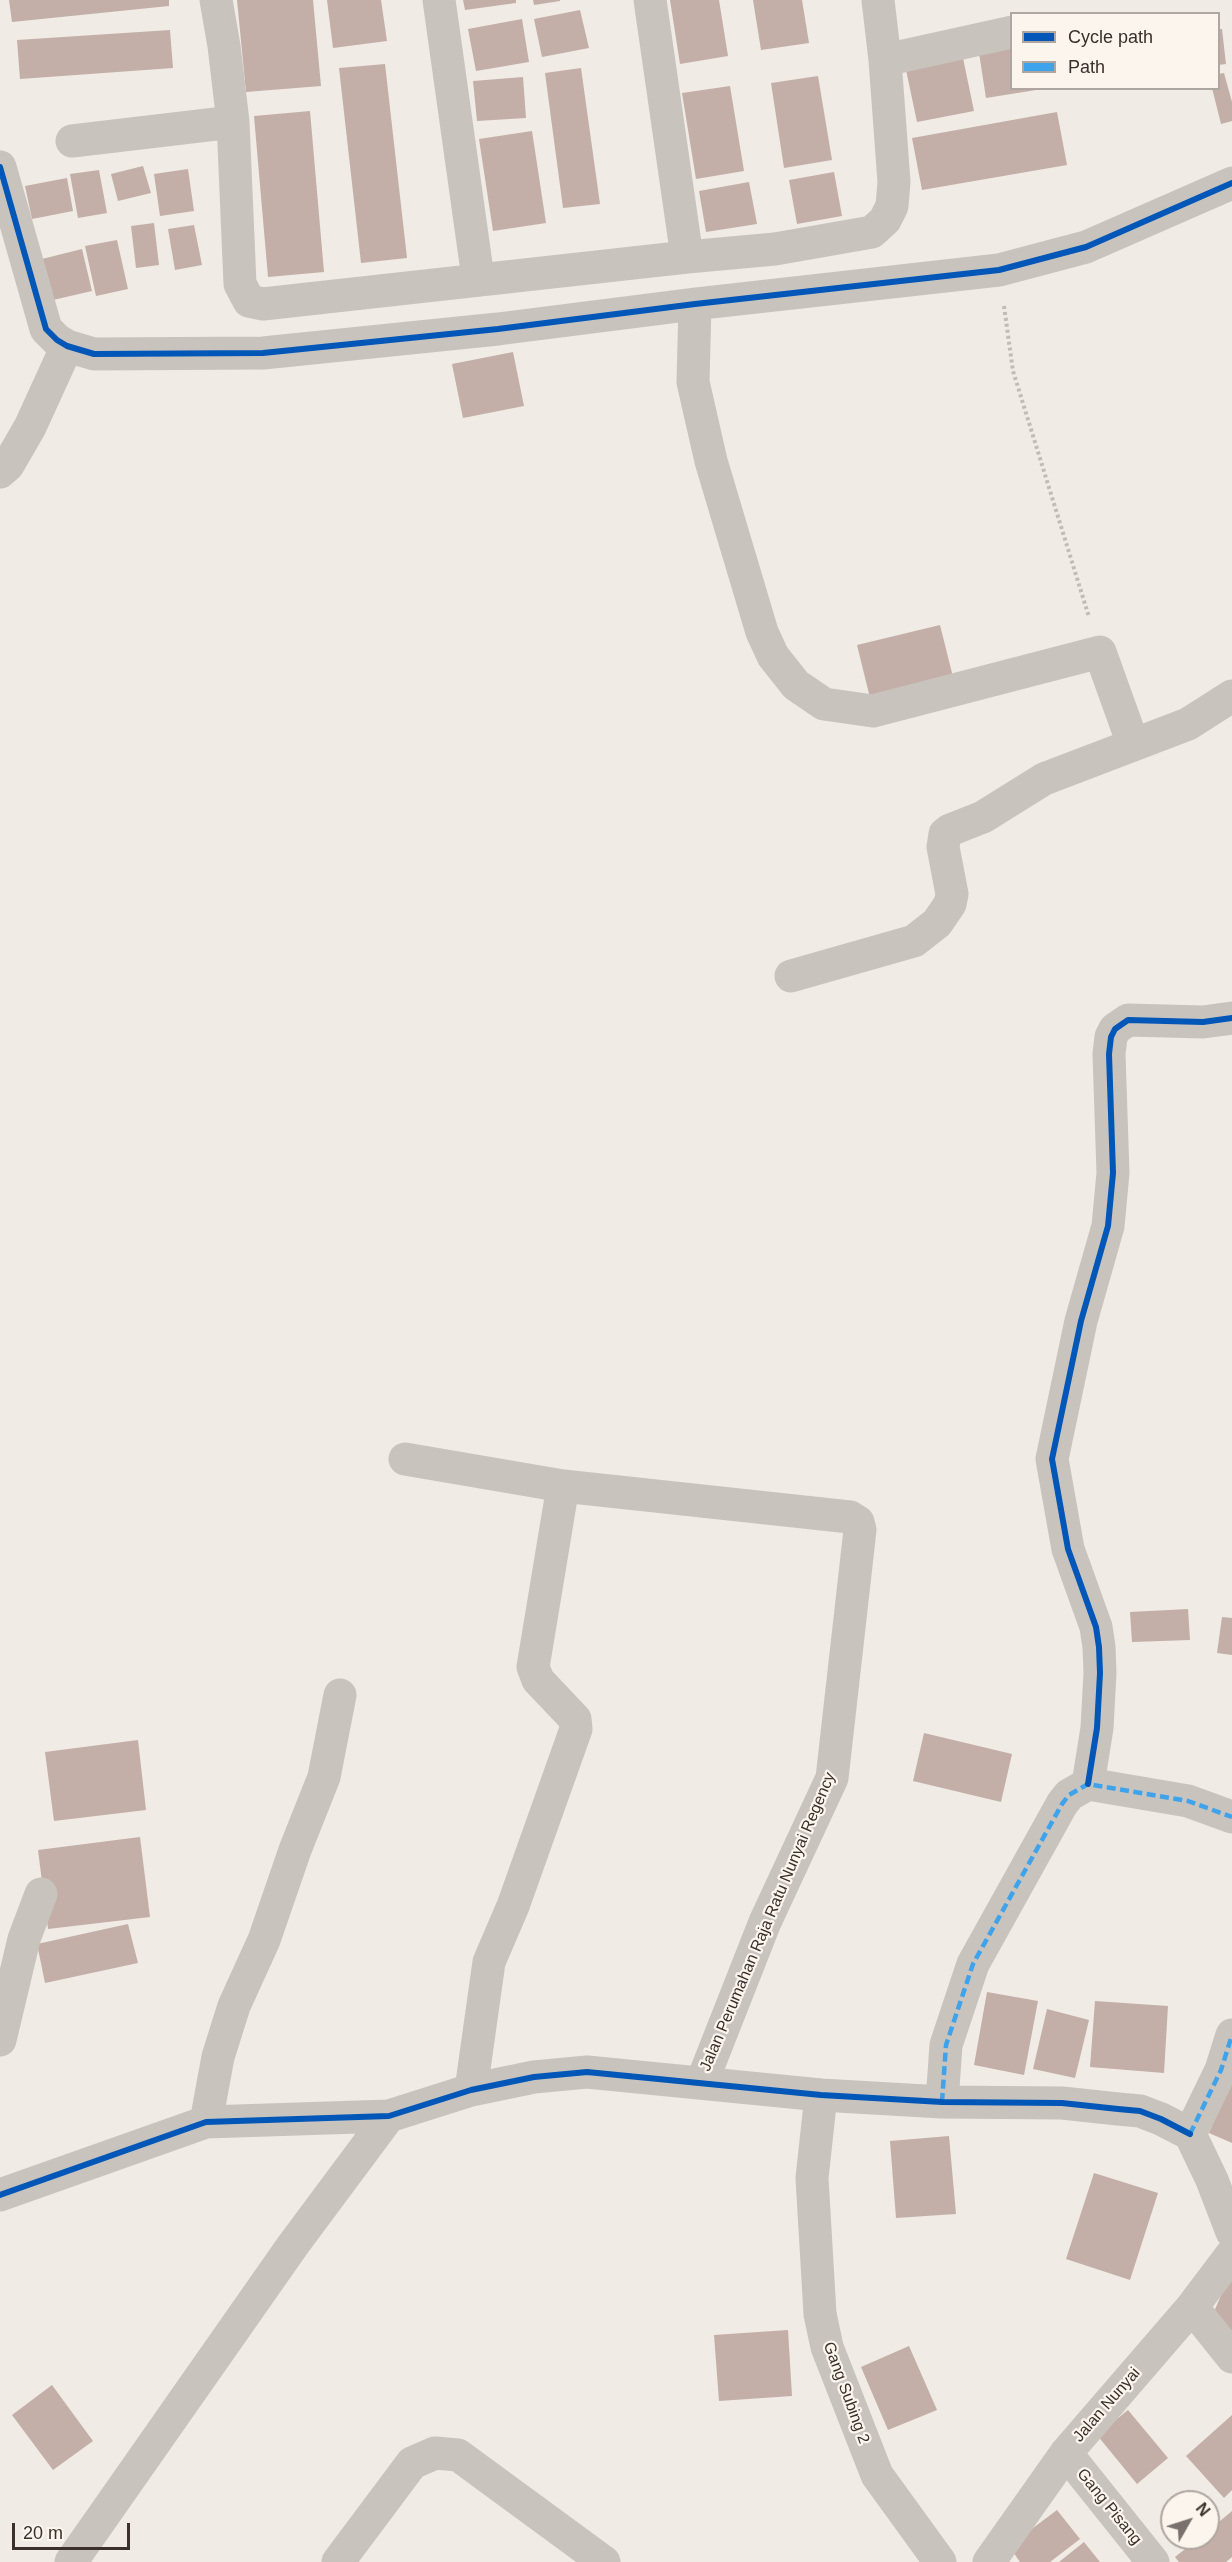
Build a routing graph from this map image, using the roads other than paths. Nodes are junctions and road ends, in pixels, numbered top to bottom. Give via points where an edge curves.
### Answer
1 (216, 0) edge
2 (439, 0) edge
3 (650, 0) edge
4 (878, 0) edge
5 (1010, 32) edge
6 (885, 60) junction
7 (232, 122) junction
8 (72, 141) dead end
9 (0, 167) edge
10 (1232, 183) edge
11 (687, 257) junction
12 (478, 278) junction
13 (695, 304) junction
14 (67, 346) junction
15 (0, 472) edge
16 (1232, 696) edge
17 (1133, 744) junction
18 (790, 976) dead end
19 (1232, 1018) edge
20 (405, 1460) dead end
21 (563, 1486) junction
22 (340, 1695) dead end
23 (1088, 1784) junction
24 (1232, 1816) edge
25 (41, 1894) dead end
26 (1232, 2035) edge
27 (0, 2040) edge
28 (702, 2082) junction
29 (471, 2090) junction
30 (821, 2095) junction
31 (942, 2102) junction
32 (389, 2116) junction
33 (206, 2122) junction
34 (1190, 2134) junction
35 (0, 2195) edge
36 (1232, 2232) edge
37 (1232, 2254) edge
38 (1192, 2307) junction
39 (1232, 2357) edge
40 (1066, 2453) junction
41 (599, 2560) edge
42 (71, 2562) edge
43 (338, 2562) edge
44 (940, 2562) edge
45 (989, 2562) edge
46 (1153, 2562) edge

1 - 7 street
2 - 12 street
3 - 11 street
4 - 6 street
5 - 6 street
6 - 11 street via 894,182 892,206 885,220 872,232 775,249
7 - 8 street
7 - 12 street via 240,284 249,301 263,304
9 - 14 street via 46,329
10 - 13 street via 1086,247 999,270
11 - 12 street
13 - 14 street via 263,353 93,354
13 - 17 street via 693,382 711,461 762,632 772,656 796,685 835,708 873,711 1100,652
14 - 15 street via 30,427
16 - 17 street via 1188,724
17 - 18 street via 1044,779 983,817 945,834 943,847 952,894 950,904 926,933 901,945
19 - 23 street via 1203,1022 1128,1020 1111,1037 1113,1173 1108,1226 1082,1321 1052,1459 1068,1549 1096,1627 1099,1647 1097,1728
20 - 21 street, Jalan Perumahan Raja Ratu Nunyai Regency
21 - 28 street, Jalan Perumahan Raja Ratu Nunyai Regency via 850,1517 858,1522 860,1530 832,1778 765,1922
21 - 29 street via 533,1667 538,1680 574,1719 576,1729 489,1962
22 - 33 street via 324,1777 264,1940 234,2006 218,2057
23 - 24 street via 1188,1801
23 - 31 street via 1062,1804 973,1964 946,2046
25 - 27 street via 24,1939
26 - 34 street via 1221,2070
28 - 29 street via 587,2072 534,2077
28 - 30 street
29 - 32 street
30 - 31 street
30 - 44 street, Gang Subing 2 via 812,2178 820,2314 827,2347 877,2475
31 - 34 street via 1062,2103 1140,2111
32 - 33 street
32 - 42 street via 293,2245
33 - 35 street
34 - 36 street
37 - 38 street, Jalan Nunyai
38 - 39 street
38 - 40 street, Jalan Nunyai
40 - 45 street, Jalan Nunyai
40 - 46 street, Gang Pisang
41 - 43 street via 458,2455 435,2453 412,2463

